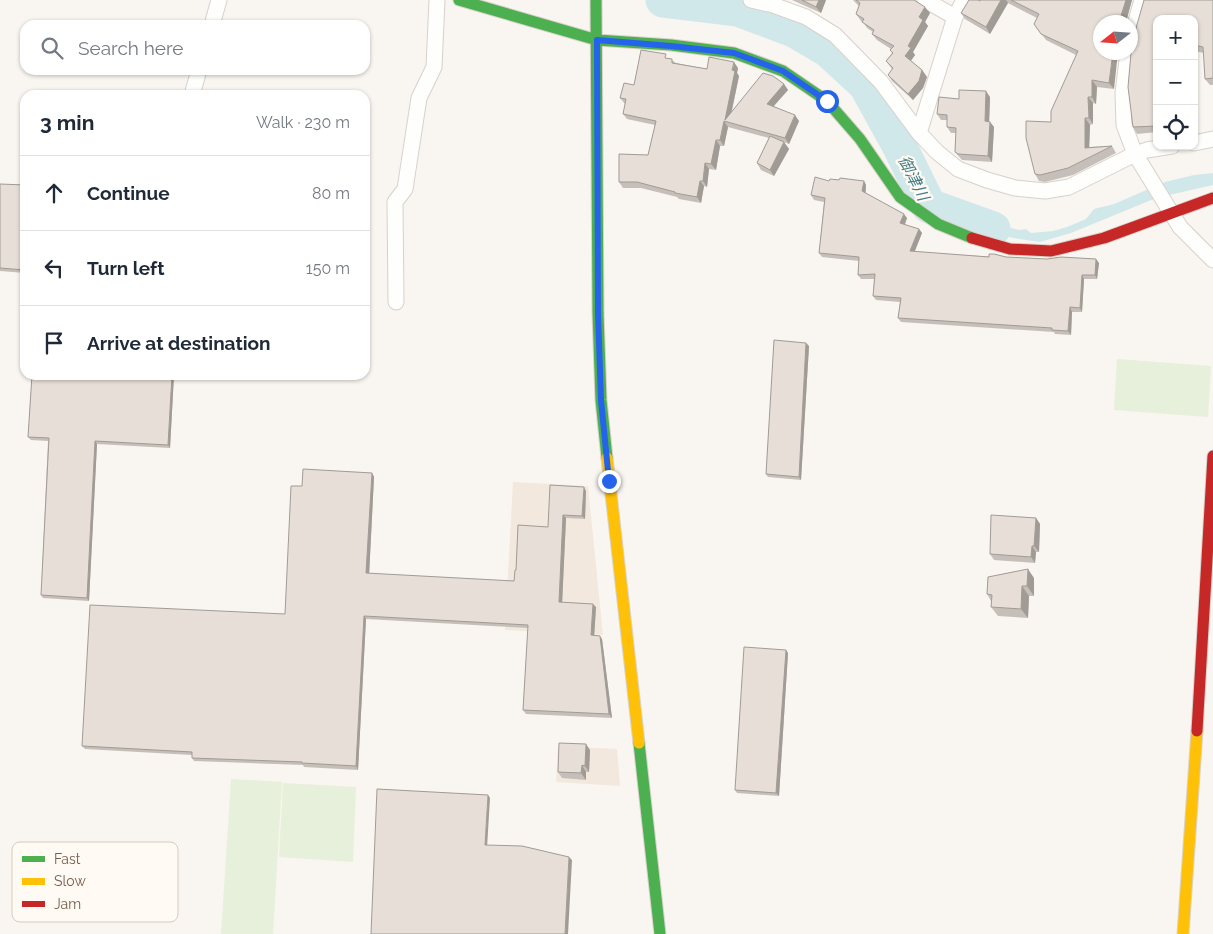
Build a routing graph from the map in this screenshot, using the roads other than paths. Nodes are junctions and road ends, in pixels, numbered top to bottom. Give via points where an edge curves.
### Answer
1 (219, 0) edge
2 (437, 0) edge
3 (459, 0) edge
4 (596, 0) edge
5 (751, 0) edge
6 (925, 0) edge
7 (964, 0) edge
8 (1142, 0) edge
9 (1138, 15) edge
10 (955, 17) junction
11 (213, 20) edge
12 (597, 38) junction
13 (1127, 60) edge
14 (198, 75) edge
15 (194, 90) edge
16 (920, 133) junction
17 (1213, 139) edge
18 (1198, 142) edge
19 (1153, 149) edge
20 (1138, 159) junction
21 (1213, 198) edge
22 (1168, 209) junction
23 (1213, 260) edge
24 (396, 302) dead end
25 (1213, 456) edge
26 (660, 934) edge
27 (1183, 934) edge

1 - 11 street
2 - 24 street via 434,66 419,98 405,189 395,202
3 - 12 street
4 - 12 street
5 - 16 street via 806,17 835,35 881,82
6 - 10 street
7 - 10 street
8 - 9 street
10 - 16 street
12 - 22 street via 734,53 783,71 827,101 860,139 900,197 938,224 976,240 1010,249 1051,250 1104,238
12 - 26 street via 601,400
13 - 20 street via 1124,125
14 - 15 street
16 - 20 street via 958,169 1015,188 1045,190 1069,187
17 - 18 street
19 - 20 street via 1147,150
20 - 22 street
21 - 22 street
22 - 23 street via 1180,227
25 - 27 street

